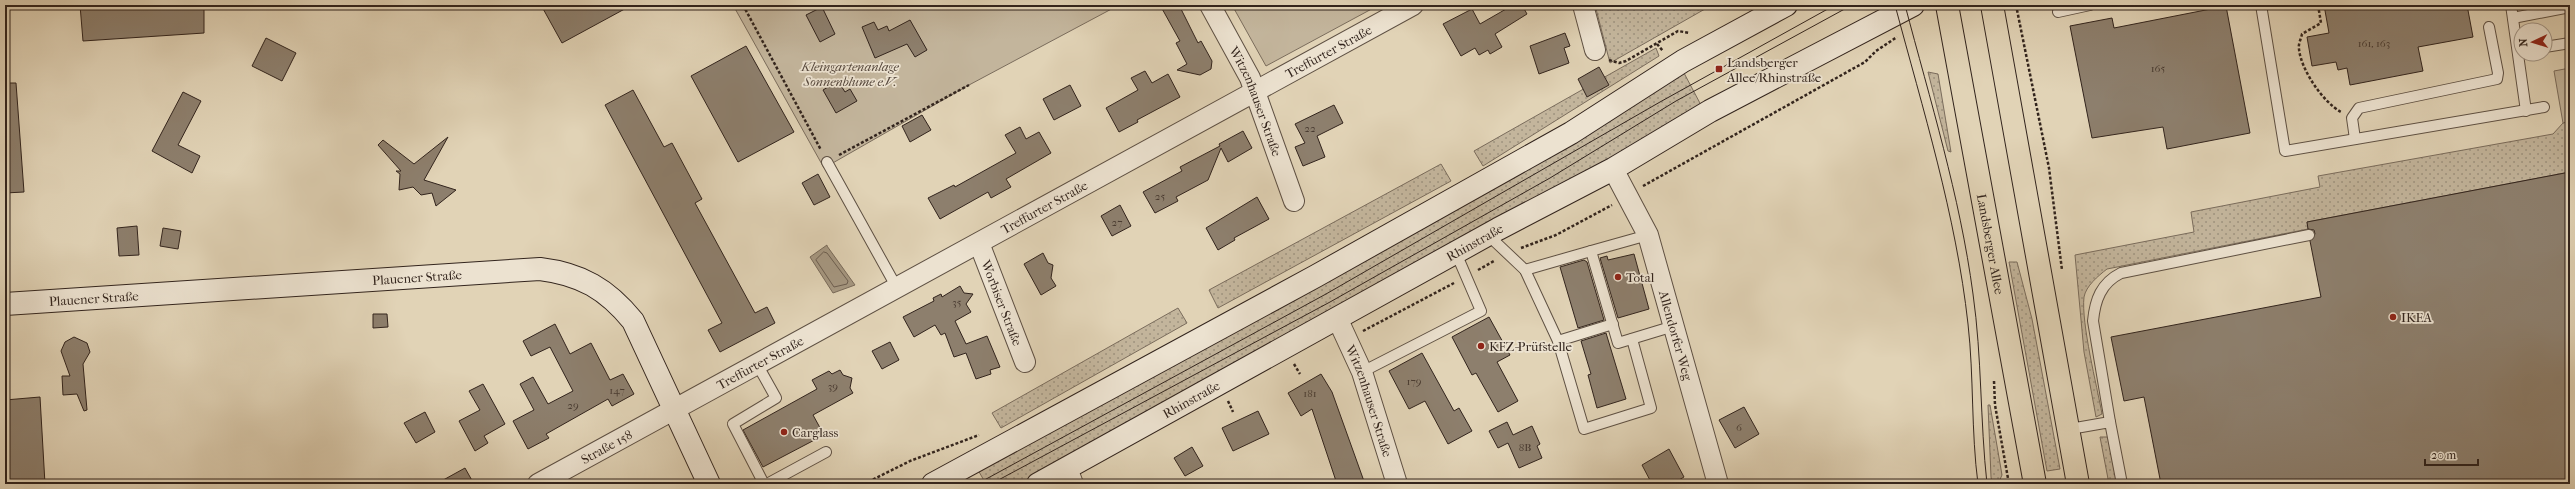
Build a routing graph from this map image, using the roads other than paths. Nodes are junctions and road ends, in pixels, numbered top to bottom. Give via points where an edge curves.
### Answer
1 (1210, 5) edge
2 (1413, 5) edge
3 (1583, 5) edge
4 (1786, 5) edge
5 (1913, 5) edge
6 (1947, 5) edge
7 (1992, 5) edge
8 (2090, 5) edge
9 (2261, 5) edge
10 (2511, 5) edge
11 (2570, 7) edge
12 (2058, 12) dead end
13 (2513, 18) junction
14 (2514, 22) edge
15 (2489, 26) dead end
16 (2570, 43) edge
17 (2553, 46) edge
18 (1595, 50) road end
19 (2520, 62) edge
20 (1255, 93) junction
21 (2544, 107) dead end
22 (2526, 111) junction
23 (2355, 139) junction
24 (827, 162) road end
25 (1613, 169) junction
26 (1294, 201) dead end
27 (1488, 235) junction
28 (1648, 235) junction
29 (2309, 235) dead end
30 (979, 243) junction
31 (1591, 251) junction
32 (1456, 253) junction
33 (1525, 270) junction
34 (897, 288) junction
35 (5, 304) edge
36 (1338, 320) junction
37 (1613, 324) junction
38 (1674, 326) junction
39 (1632, 339) junction
40 (1558, 341) junction
41 (1025, 362) dead end
42 (757, 364) junction
43 (1362, 372) junction
44 (675, 408) junction
45 (2110, 422) junction
46 (2070, 429) junction
47 (826, 452) dead end
48 (1070, 476) edge
49 (538, 484) edge
50 (709, 484) edge
51 (766, 484) edge
52 (933, 484) edge
53 (1038, 484) edge
54 (1397, 484) edge
55 (1718, 484) edge
56 (2035, 484) edge
57 (2078, 484) edge
58 (2122, 484) edge

1 - 20 street, Witzenhauser Straße via 1250,78
2 - 20 street, Treffurter Straße
3 - 18 street
4 - 52 main road via 1683,61 1557,141 1316,276
5 - 25 main road, Rhinstraße via 1710,111
6 - 56 main road, Landsberger Allee
7 - 46 main road
8 - 12 lane
9 - 23 lane via 2285,151
10 - 13 lane
11 - 13 lane
13 - 14 lane
15 - 23 lane via 2497,79 2359,108 2352,118
16 - 17 lane
19 - 22 lane
20 - 26 street, Witzenhauser Straße
20 - 30 street, Treffurter Straße
21 - 22 lane
22 - 23 lane
24 - 34 lane
25 - 27 main road, Rhinstraße
25 - 28 street, Allendorfer Weg
27 - 32 main road, Rhinstraße
27 - 33 lane
28 - 31 lane
28 - 38 street, Allendorfer Weg
29 - 45 lane via 2121,273 2110,279 2101,290 2094,306 2093,321
30 - 34 street, Treffurter Straße
30 - 41 street, Worbiser Straße
31 - 33 lane
31 - 37 lane
32 - 36 main road, Rhinstraße
32 - 43 lane via 1481,311
33 - 40 lane
34 - 42 street, Treffurter Straße
35 - 44 main road, Plauener Straße via 540,269 563,272 602,290 619,304 642,337
36 - 43 street, Witzenhauser Straße
36 - 48 main road, Rhinstraße
37 - 39 lane via 1618,343
37 - 40 lane
38 - 39 lane
38 - 55 street, Allendorfer Weg
39 - 40 lane via 1651,408 1584,429
42 - 44 street, Treffurter Straße
42 - 51 lane via 776,398 733,424
43 - 54 street, Witzenhauser Straße
44 - 49 street, Straße 158
44 - 50 main road, Plauener Straße
45 - 46 lane
45 - 58 lane
46 - 57 main road
47 - 51 lane
48 - 53 main road, Rhinstraße

